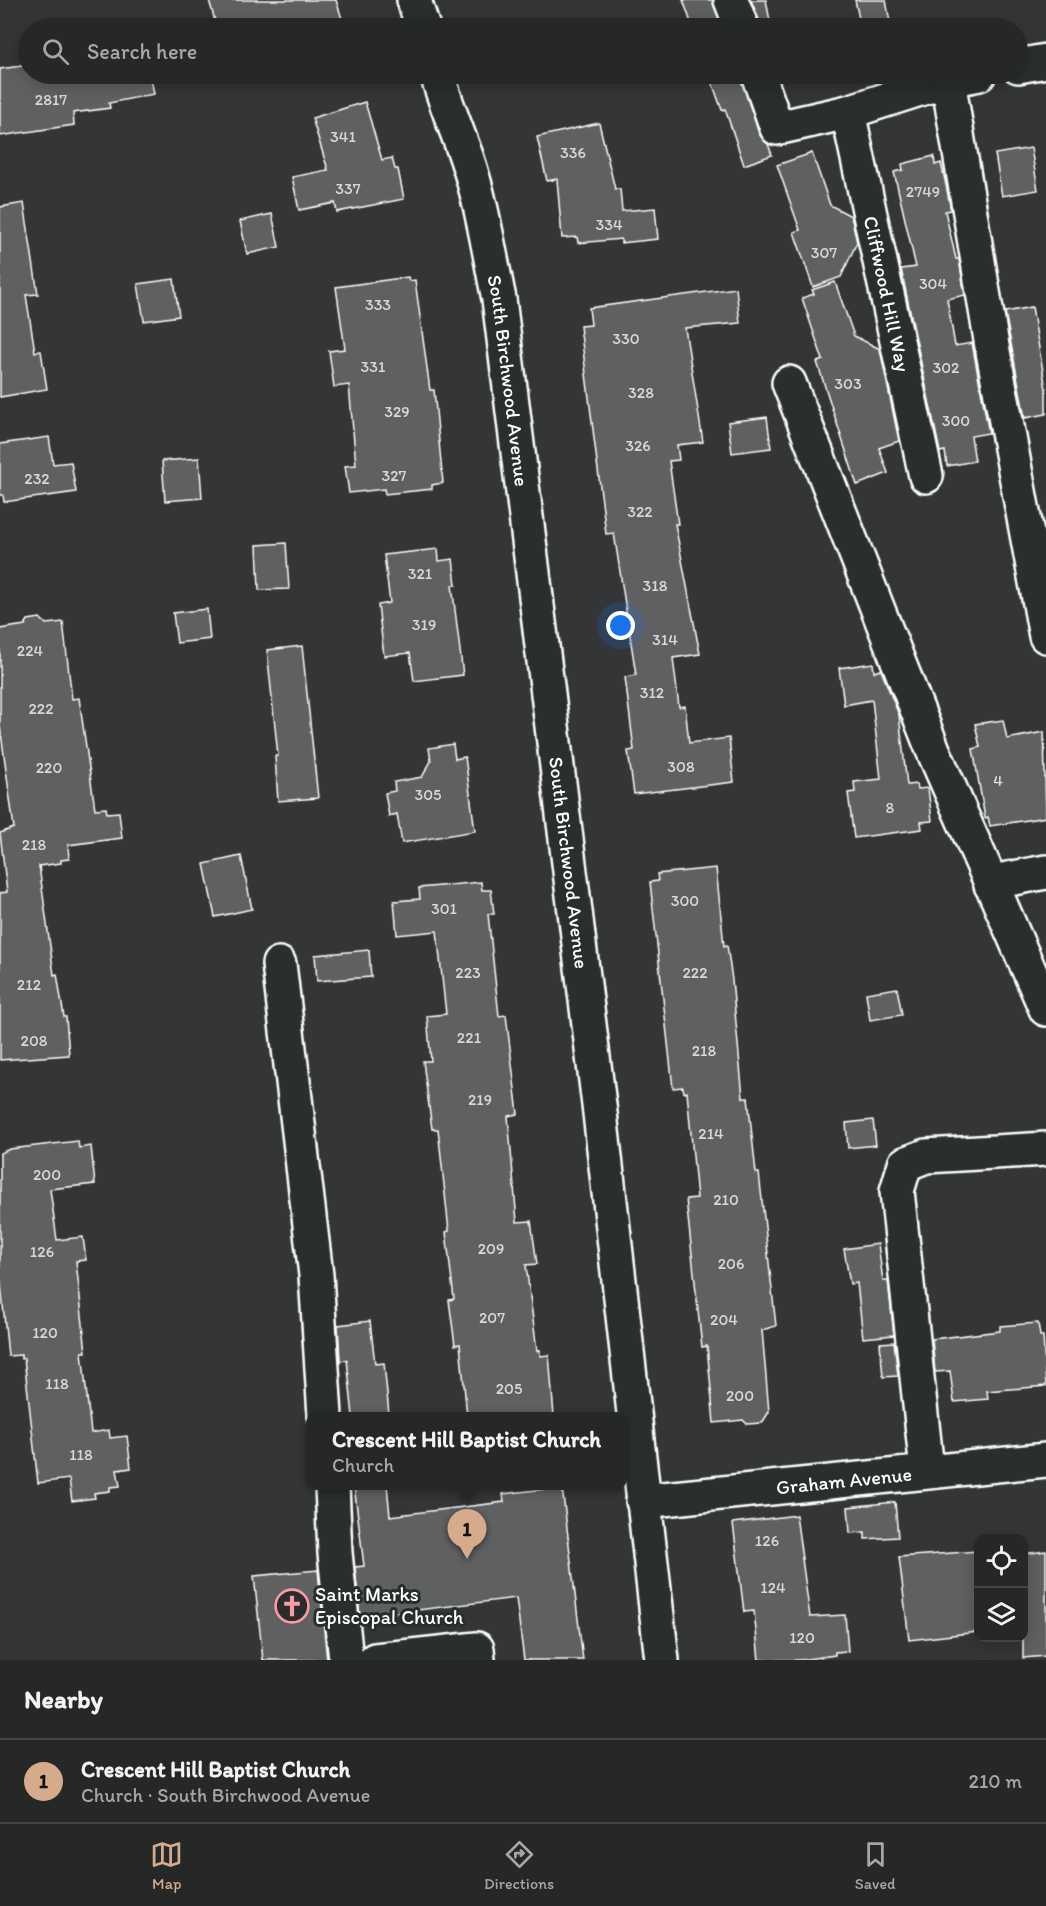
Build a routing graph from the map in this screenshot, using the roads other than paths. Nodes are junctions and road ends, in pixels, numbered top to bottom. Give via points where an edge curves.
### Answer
1 (414, 0) edge
2 (731, 0) edge
3 (420, 18) edge
4 (738, 18) edge
5 (1046, 61) edge
6 (1028, 64) edge
7 (439, 84) edge
8 (762, 84) edge
9 (937, 84) edge
10 (964, 84) edge
11 (848, 112) junction
12 (789, 383) dead end
13 (926, 476) dead end
14 (1046, 636) edge
15 (1046, 872) edge
16 (991, 885) junction
17 (279, 964) dead end
18 (1046, 1009) edge
19 (1046, 1149) edge
20 (326, 1412) edge
21 (1046, 1460) edge
22 (927, 1470) junction
23 (332, 1490) edge
24 (643, 1501) junction
25 (346, 1660) edge
26 (375, 1660) edge
27 (478, 1660) edge
28 (662, 1660) edge

1 - 3 street
2 - 4 street
5 - 6 street
7 - 24 street, South Birchwood Avenue via 466,156 499,299 600,1113
8 - 11 street via 777,128
9 - 11 street
10 - 14 street via 992,346
11 - 13 street, Cliffwood Hill Way
12 - 16 street via 933,750
15 - 16 street
16 - 18 street
17 - 20 street via 316,1275
19 - 22 street via 926,1156 905,1164 897,1191
21 - 22 street, Graham Avenue
22 - 24 street, Graham Avenue
23 - 25 street
24 - 28 street, South Birchwood Avenue
26 - 27 street via 477,1649

